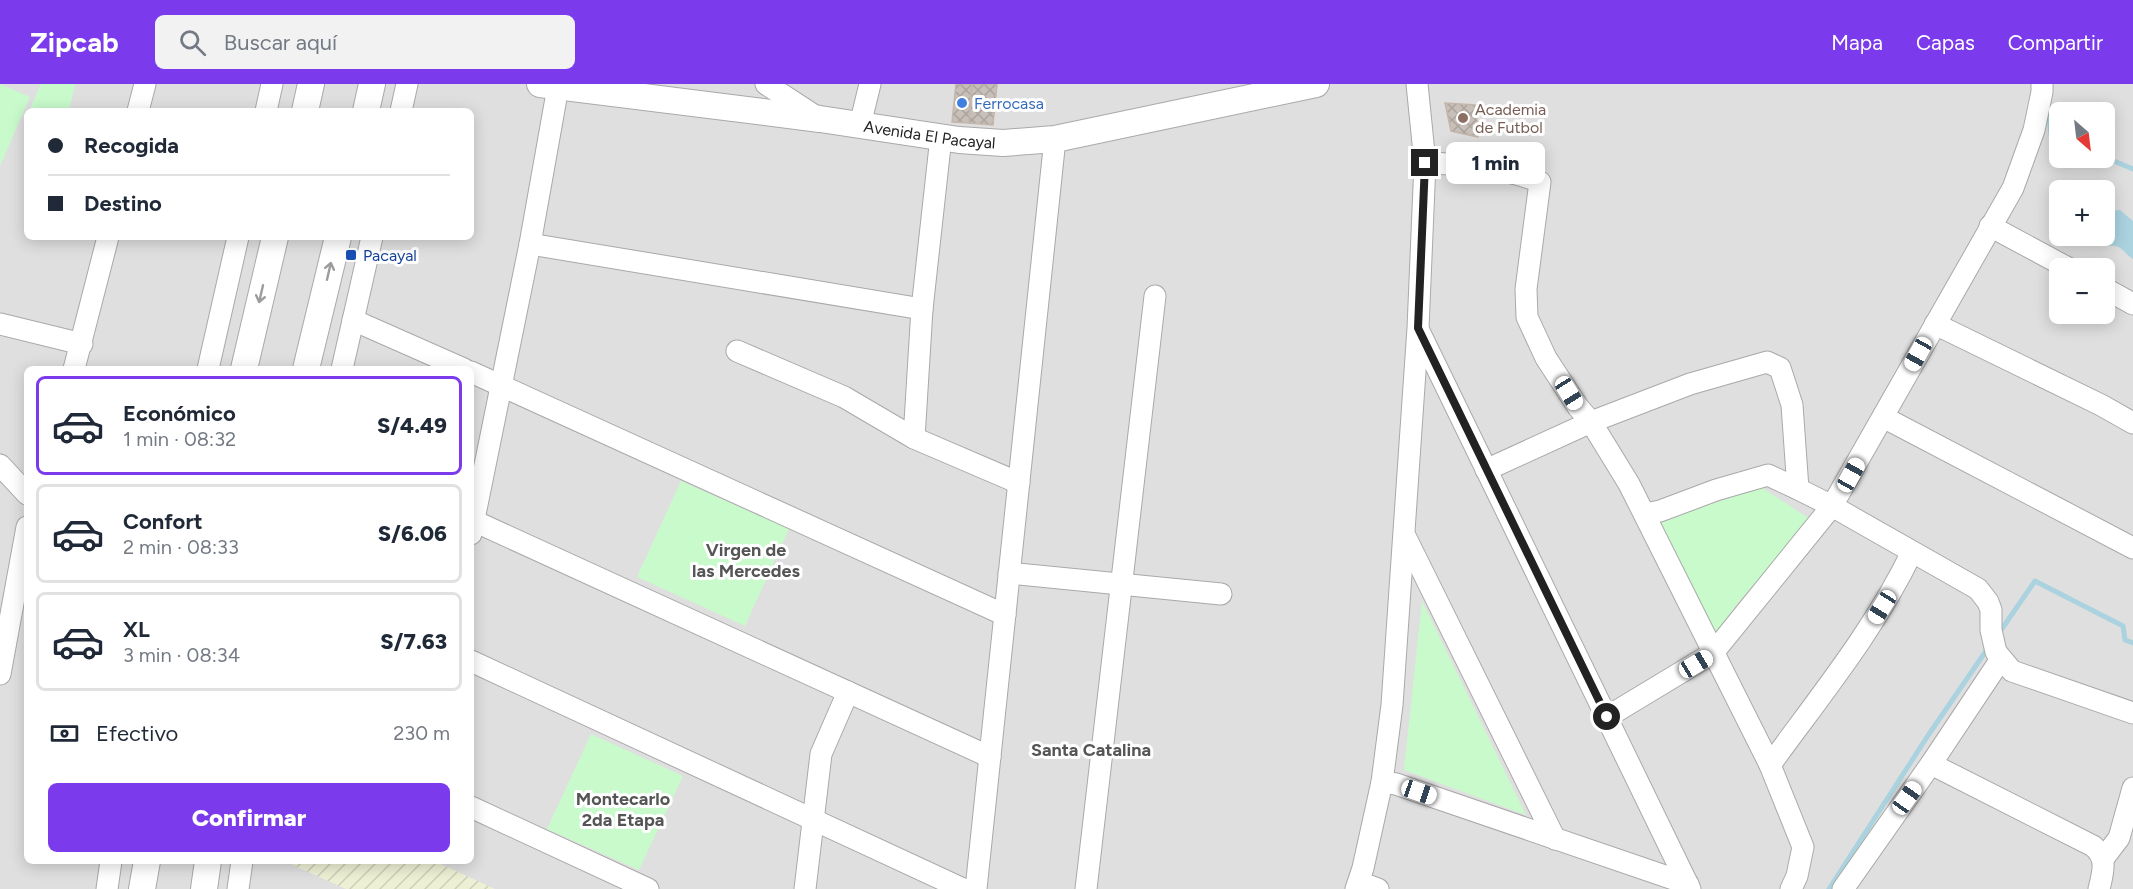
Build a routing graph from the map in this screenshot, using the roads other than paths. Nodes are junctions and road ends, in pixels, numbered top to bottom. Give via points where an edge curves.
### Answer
1 (145, 84) edge
2 (272, 84) edge
3 (311, 84) edge
4 (372, 84) edge
5 (407, 84) edge
6 (766, 84) edge
7 (870, 84) edge
8 (1316, 84) edge
9 (1417, 84) edge
10 (2042, 84) edge
11 (549, 86) edge
12 (139, 108) edge
13 (267, 108) edge
14 (306, 108) edge
15 (367, 108) edge
16 (402, 108) edge
17 (820, 119) junction
18 (860, 125) junction
19 (941, 137) junction
20 (1055, 139) junction
21 (1425, 163) junction
22 (1990, 226) junction
23 (107, 240) edge
24 (237, 240) edge
25 (274, 240) edge
26 (337, 240) edge
27 (371, 240) edge
28 (530, 244) junction
29 (2049, 258) edge
30 (2115, 294) edge
31 (1155, 296) dead end
32 (2133, 304) edge
33 (922, 309) junction
34 (353, 320) junction
35 (0, 324) edge
36 (254, 324) junction
37 (1935, 324) junction
38 (1418, 328) junction
39 (82, 344) junction
40 (737, 351) dead end
41 (75, 366) edge
42 (209, 366) edge
43 (233, 366) edge
44 (245, 366) edge
45 (307, 366) edge
46 (343, 366) edge
47 (457, 366) edge
48 (474, 373) edge
49 (501, 385) junction
50 (1883, 417) junction
51 (1591, 422) junction
52 (2133, 423) edge
53 (914, 438) junction
54 (0, 465) edge
55 (1486, 470) junction
56 (1019, 483) junction
57 (1798, 489) junction
58 (24, 491) edge
59 (1832, 506) junction
60 (1645, 514) junction
61 (474, 517) edge
62 (474, 528) edge
63 (1404, 534) junction
64 (24, 542) edge
65 (2133, 548) edge
66 (1912, 552) junction
67 (18, 571) junction
68 (1009, 573) junction
69 (1122, 586) junction
70 (1221, 594) dead end
71 (0, 603) edge
72 (1005, 615) junction
73 (1713, 653) junction
74 (2001, 659) junction
75 (474, 662) edge
76 (0, 675) edge
77 (848, 692) junction
78 (2133, 713) edge
79 (1607, 717) junction
80 (990, 757) junction
81 (1931, 764) junction
82 (1770, 765) junction
83 (1382, 782) junction
84 (2133, 788) edge
85 (474, 808) edge
86 (813, 819) junction
87 (1555, 839) junction
88 (2103, 859) junction
89 (111, 864) edge
90 (146, 864) edge
91 (242, 864) edge
92 (1357, 886) edge
93 (1689, 886) edge
94 (1850, 887) edge
95 (107, 889) edge
96 (142, 889) edge
97 (238, 889) edge
98 (648, 889) edge
99 (805, 889) edge
100 (963, 889) edge
101 (976, 889) edge
102 (1086, 889) edge
103 (1378, 889) edge
104 (1791, 889) edge
105 (2099, 889) edge

1 - 12 street
2 - 13 street
3 - 14 street
4 - 15 street
5 - 16 street
6 - 17 street
7 - 18 street
8 - 20 street, Avenida El Pacayal
9 - 21 street
10 - 22 street via 2034,130 2013,188
11 - 17 street, Avenida El Pacayal
11 - 28 street
17 - 18 street, Avenida El Pacayal
18 - 19 street, Avenida El Pacayal
19 - 20 street, Avenida El Pacayal via 1003,143
19 - 33 street
20 - 56 street
21 - 38 street
21 - 51 street via 1516,174 1540,182 1526,289 1527,317 1546,358
22 - 29 street
22 - 37 street
23 - 39 street
24 - 42 street
25 -> 36 street
45 -> 26 street
27 - 34 street
28 - 33 street
28 - 49 street
30 - 32 street
31 - 69 street
33 - 53 street
34 - 46 street
34 - 47 street
35 - 39 street
36 - 43 street
36 - 44 street
37 - 50 street
37 - 52 street
38 - 55 street
38 - 63 street
39 - 41 street
40 - 53 street via 844,397
48 - 49 street
49 - 61 street
49 - 72 street
50 - 59 street
50 - 65 street
51 - 55 street
51 - 57 street via 1690,384 1767,362 1780,368 1792,405
51 - 60 street
53 - 56 street
54 - 58 street
55 - 79 street
56 - 68 street
57 - 59 street
57 - 60 street via 1768,475
59 - 66 street
59 - 73 street
60 - 73 street
62 - 77 street
63 - 83 street via 1392,705
63 - 87 street
64 - 67 street
66 - 74 street via 1983,594 1991,610 1993,641
66 - 82 street via 1870,628
67 - 71 street
67 - 76 street
68 - 69 street
68 - 72 street
69 - 70 street
69 - 102 street
72 - 80 street
73 - 79 street
73 - 82 street
74 - 78 street via 2012,671
74 - 81 street
75 - 86 street
77 - 80 street
77 - 86 street via 820,754
79 - 93 street
80 - 101 street
81 - 88 street via 2093,846
81 - 94 street
82 - 104 street via 1803,848
83 - 87 street
83 - 92 street
84 - 88 street via 2119,838
85 - 98 street
86 - 99 street
86 - 100 street
87 - 93 street
88 - 105 street
89 - 95 street
90 - 96 street
91 - 97 street
92 - 103 street

